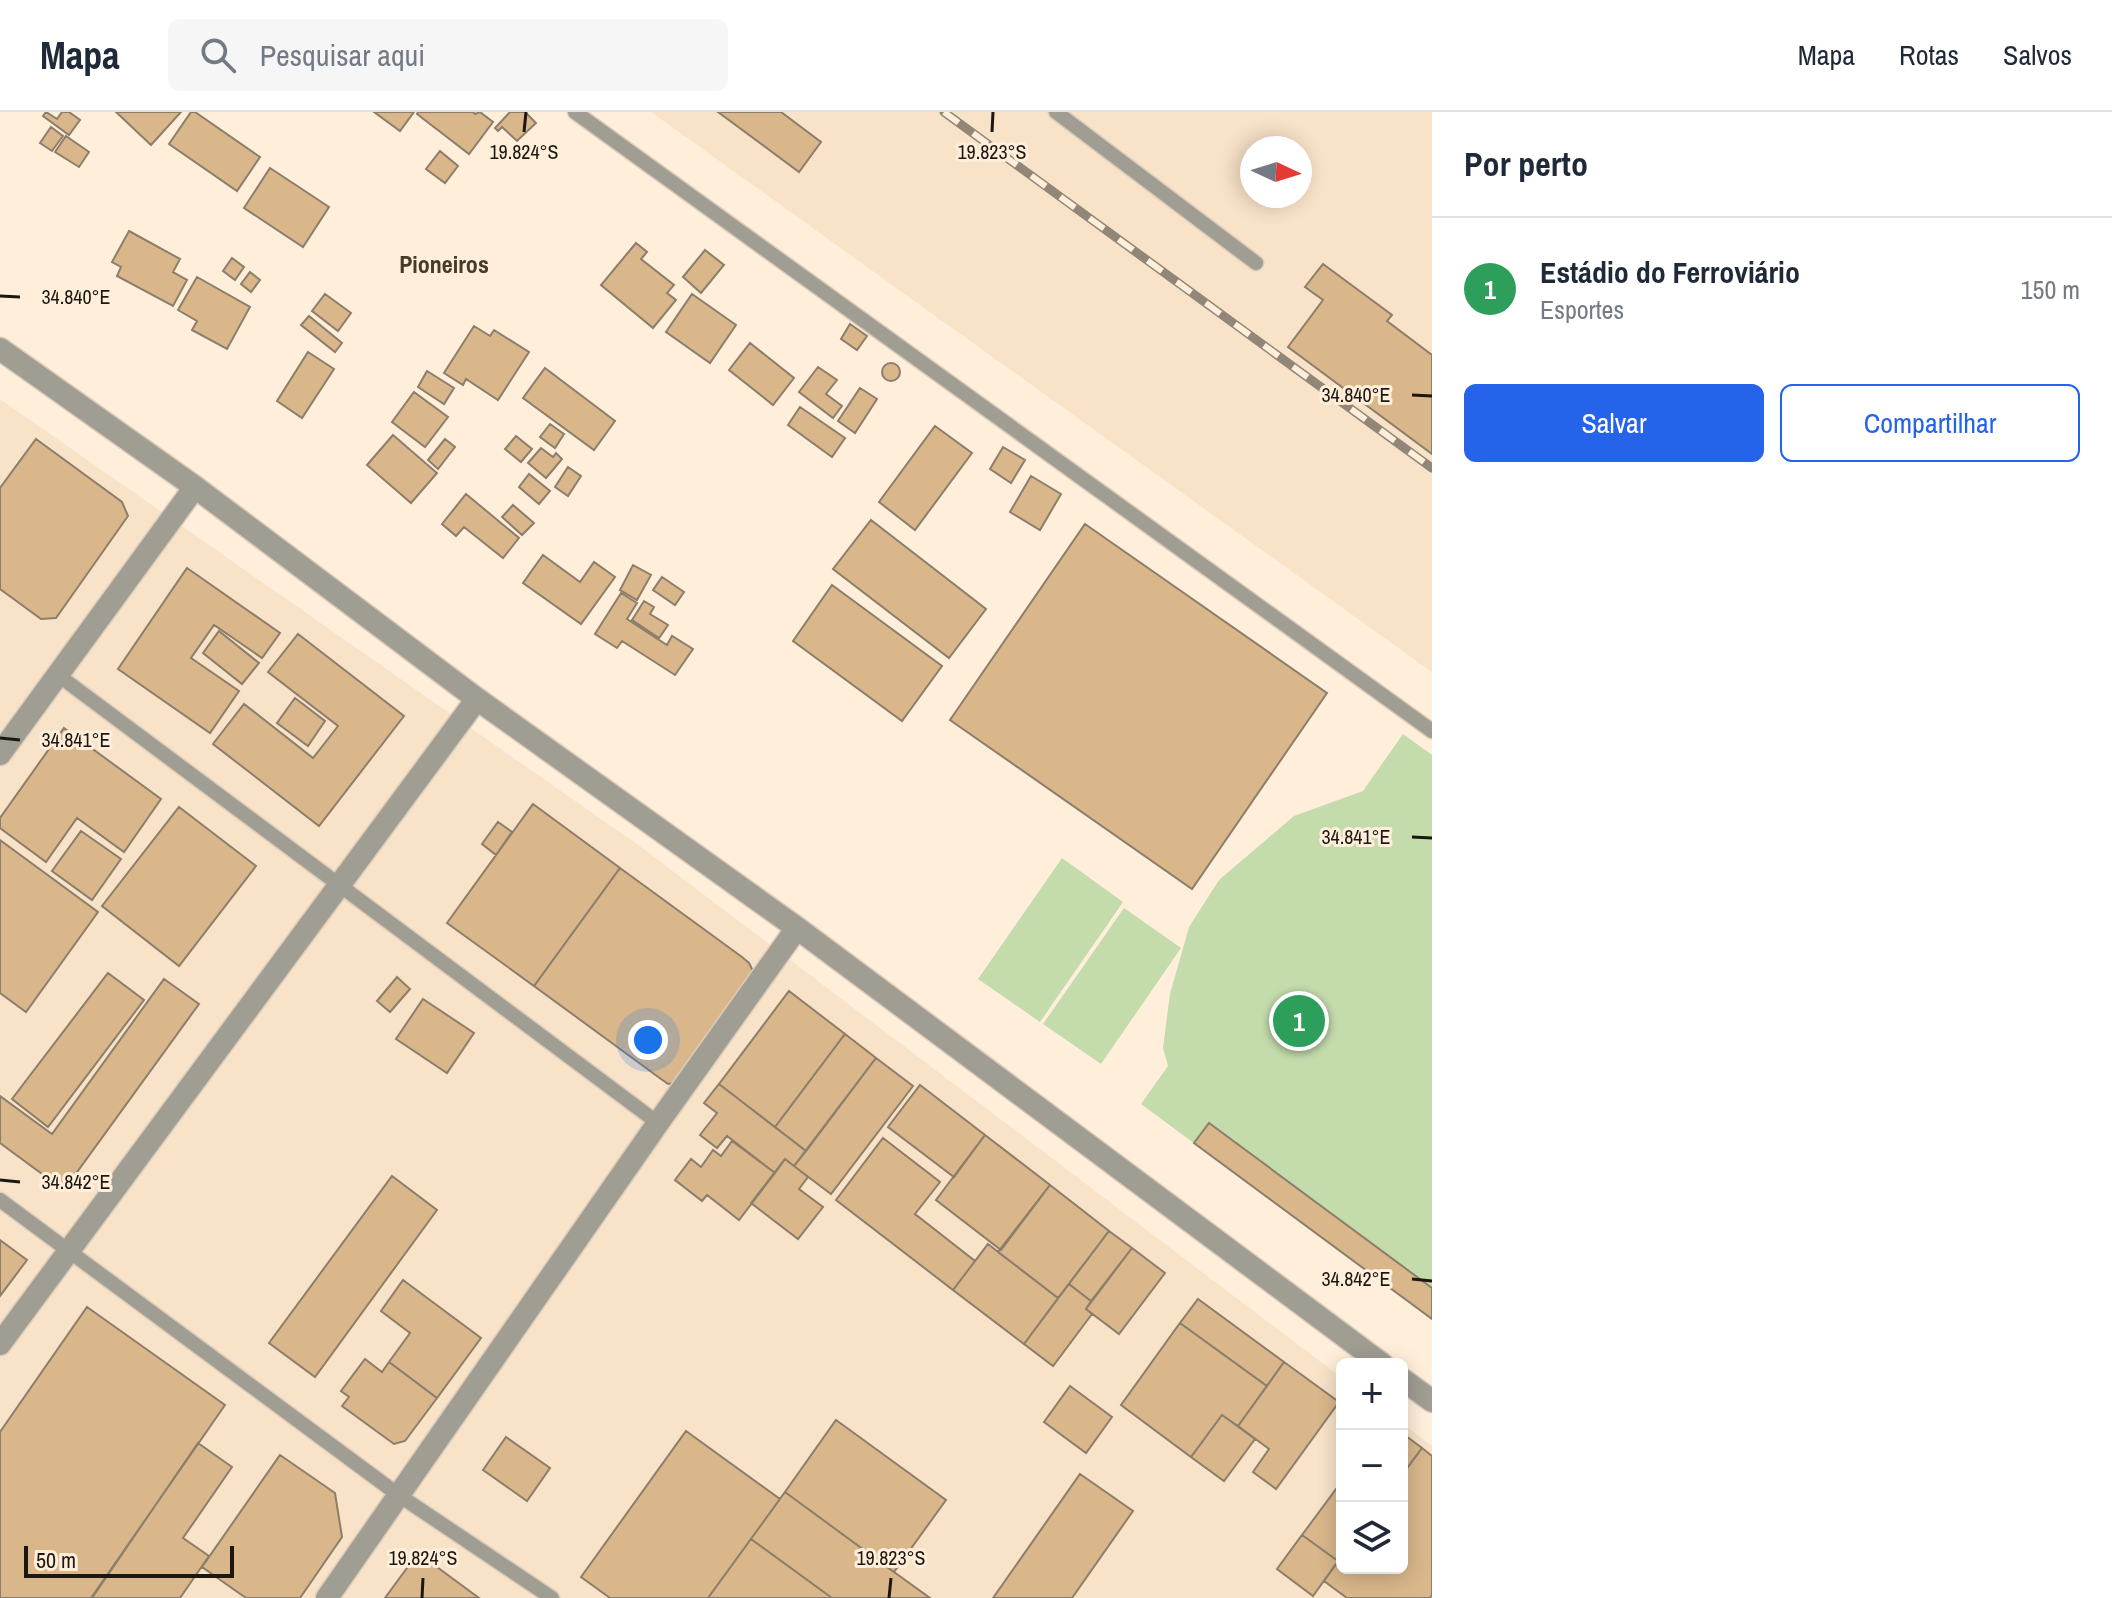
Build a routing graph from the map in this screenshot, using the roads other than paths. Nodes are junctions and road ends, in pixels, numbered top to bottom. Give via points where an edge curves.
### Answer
1 (575, 112) edge
2 (1056, 112) edge
3 (1256, 263) dead end
4 (0, 349) edge
5 (195, 487) junction
6 (58, 675) junction
7 (477, 699) junction
8 (1432, 731) edge
9 (0, 754) edge
10 (339, 886) junction
11 (797, 928) junction
12 (658, 1123) junction
13 (0, 1200) edge
14 (69, 1252) junction
15 (0, 1344) edge
16 (1374, 1358) edge
17 (1408, 1383) edge
18 (1432, 1401) edge
19 (400, 1496) junction
20 (327, 1598) edge
21 (552, 1598) edge

1 - 8 lane
2 - 3 lane
4 - 5 street
5 - 6 street
5 - 7 street
6 - 9 street
6 - 10 lane
7 - 10 street
7 - 11 street
10 - 12 lane
10 - 14 street
11 - 12 street
11 - 16 street
12 - 19 street
13 - 14 lane
14 - 15 street
14 - 19 lane
17 - 18 street
19 - 20 street
19 - 21 lane

